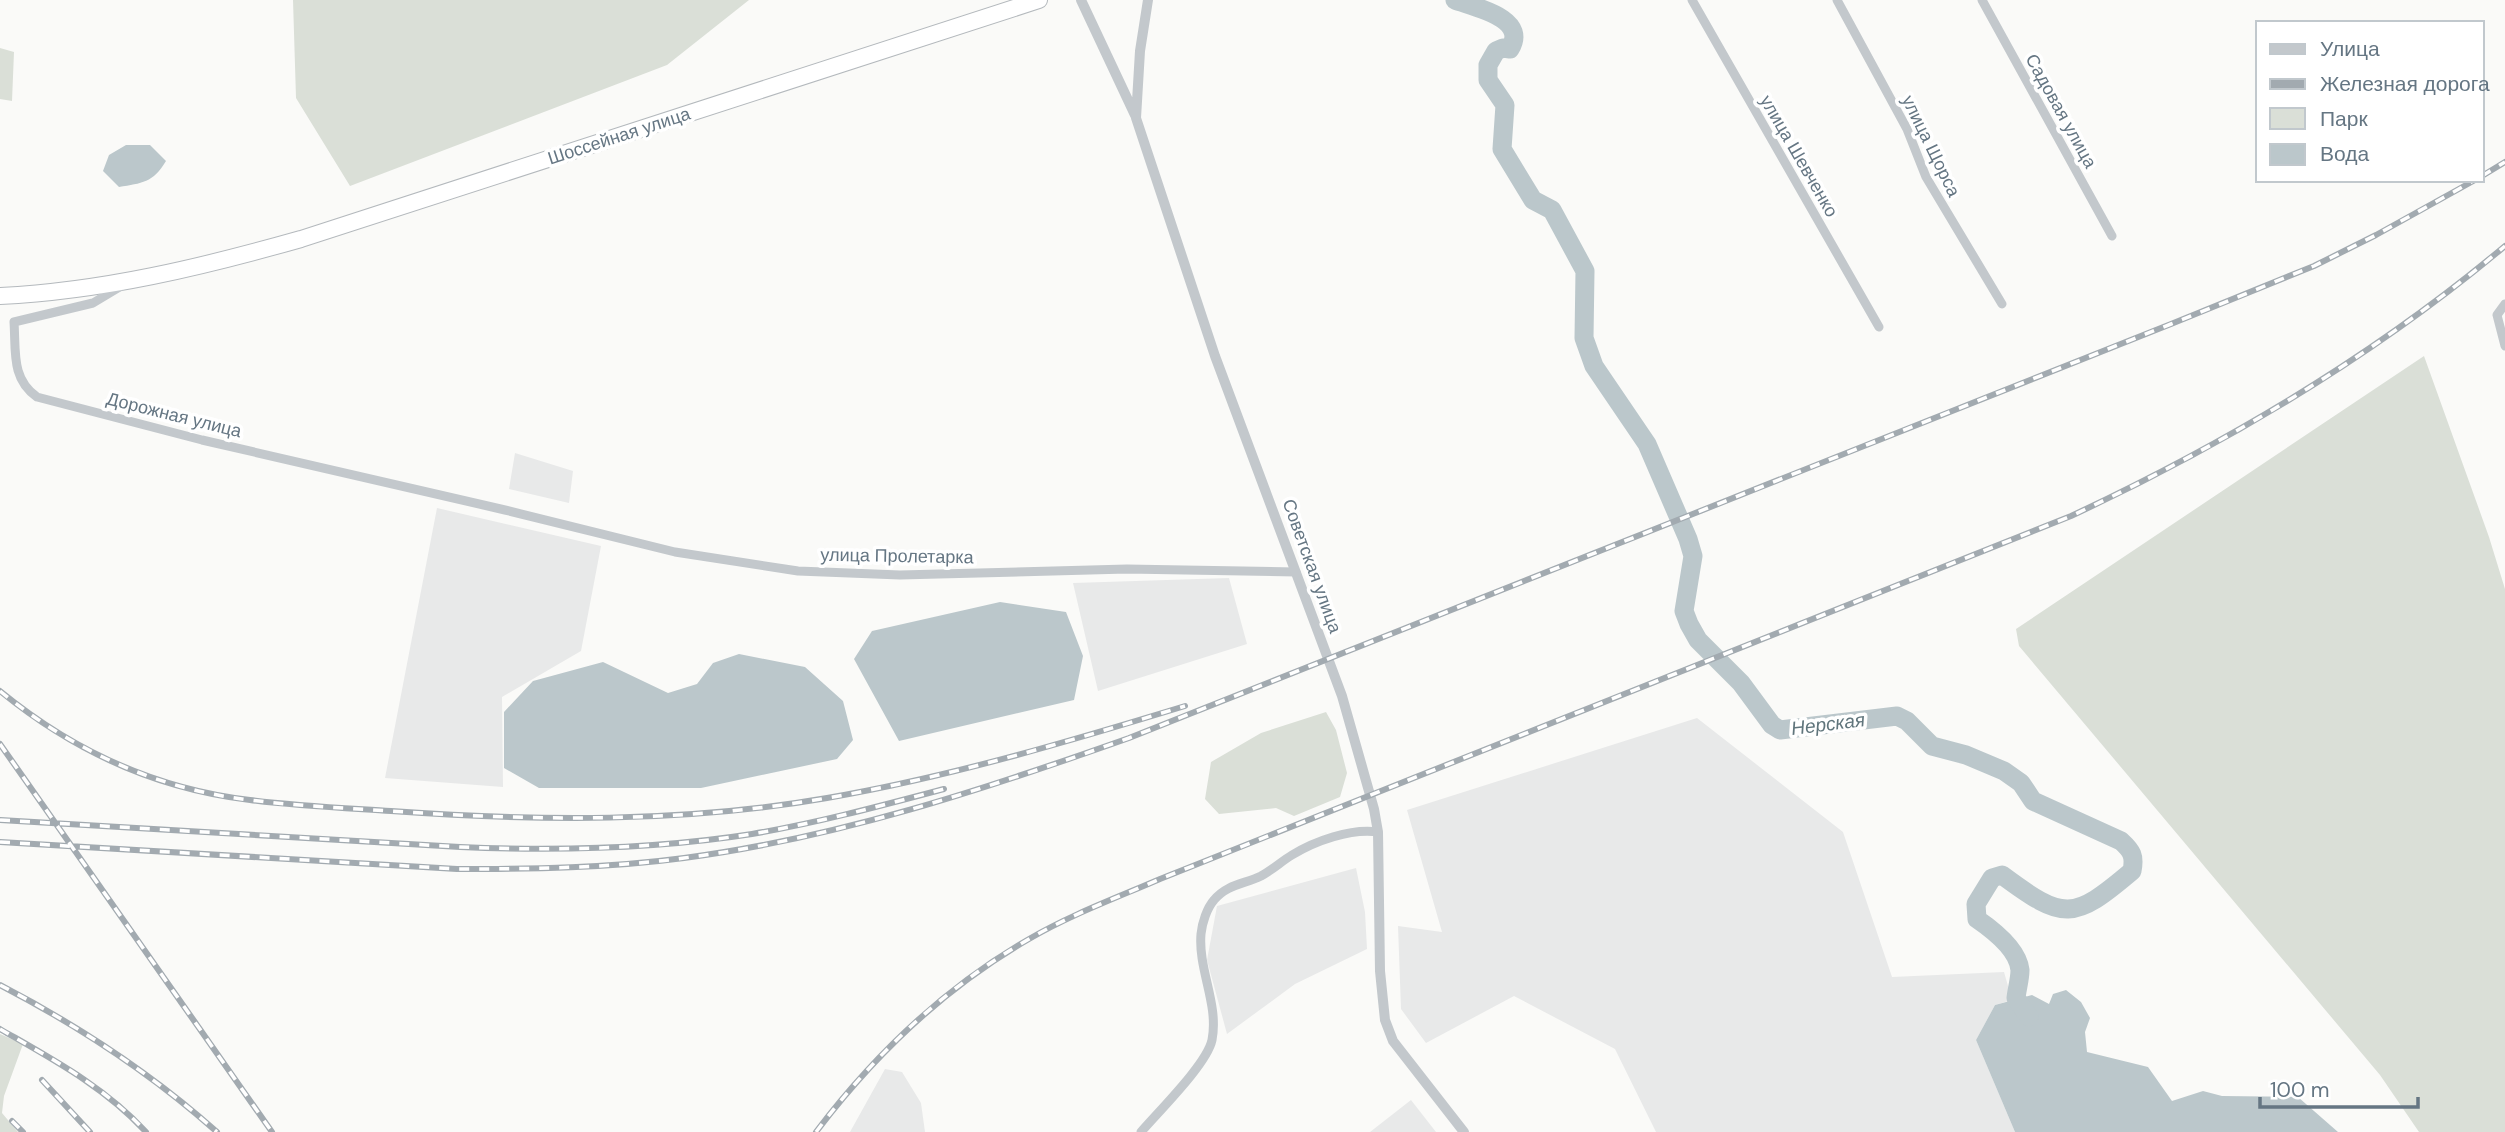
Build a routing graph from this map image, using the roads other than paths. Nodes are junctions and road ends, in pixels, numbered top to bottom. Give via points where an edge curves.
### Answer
1 (1039, 0) edge
2 (1081, 0) edge
3 (1148, 0) edge
4 (1692, 0) edge
5 (1837, 0) edge
6 (1982, 0) edge
7 (1136, 118) junction
8 (2112, 236) dead end
9 (128, 281) junction
10 (0, 296) edge
11 (2002, 304) dead end
12 (2505, 304) edge
13 (1879, 327) dead end
14 (2505, 346) edge
15 (505, 510) joint
16 (1296, 572) junction
17 (1378, 832) junction
18 (1141, 1132) edge
19 (1464, 1132) edge

1 - 9 highway, Шоссейная улица via 314,235
2 - 7 street
3 - 7 street, Советская улица
4 - 13 street, улица Шевченко
5 - 11 street, улица Щорса via 1907,129 1926,177
6 - 8 street, Садовая улица
7 - 16 street, Советская улица via 1216,356
9 - 10 highway, Шоссейная улица
9 - 15 street, Дорожная улица via 93,303 14,322 18,375 25,389 37,397 202,440
12 - 14 street via 2497,315
15 - 16 street, улица Пролетарка via 675,552 798,571 900,575 1127,569
16 - 17 street, Советская улица via 1342,696
17 - 18 street via 1347,834 1294,853 1259,877 1236,884 1215,898 1201,933 1212,1042
17 - 19 street, Советская улица via 1385,1020 1393,1041

